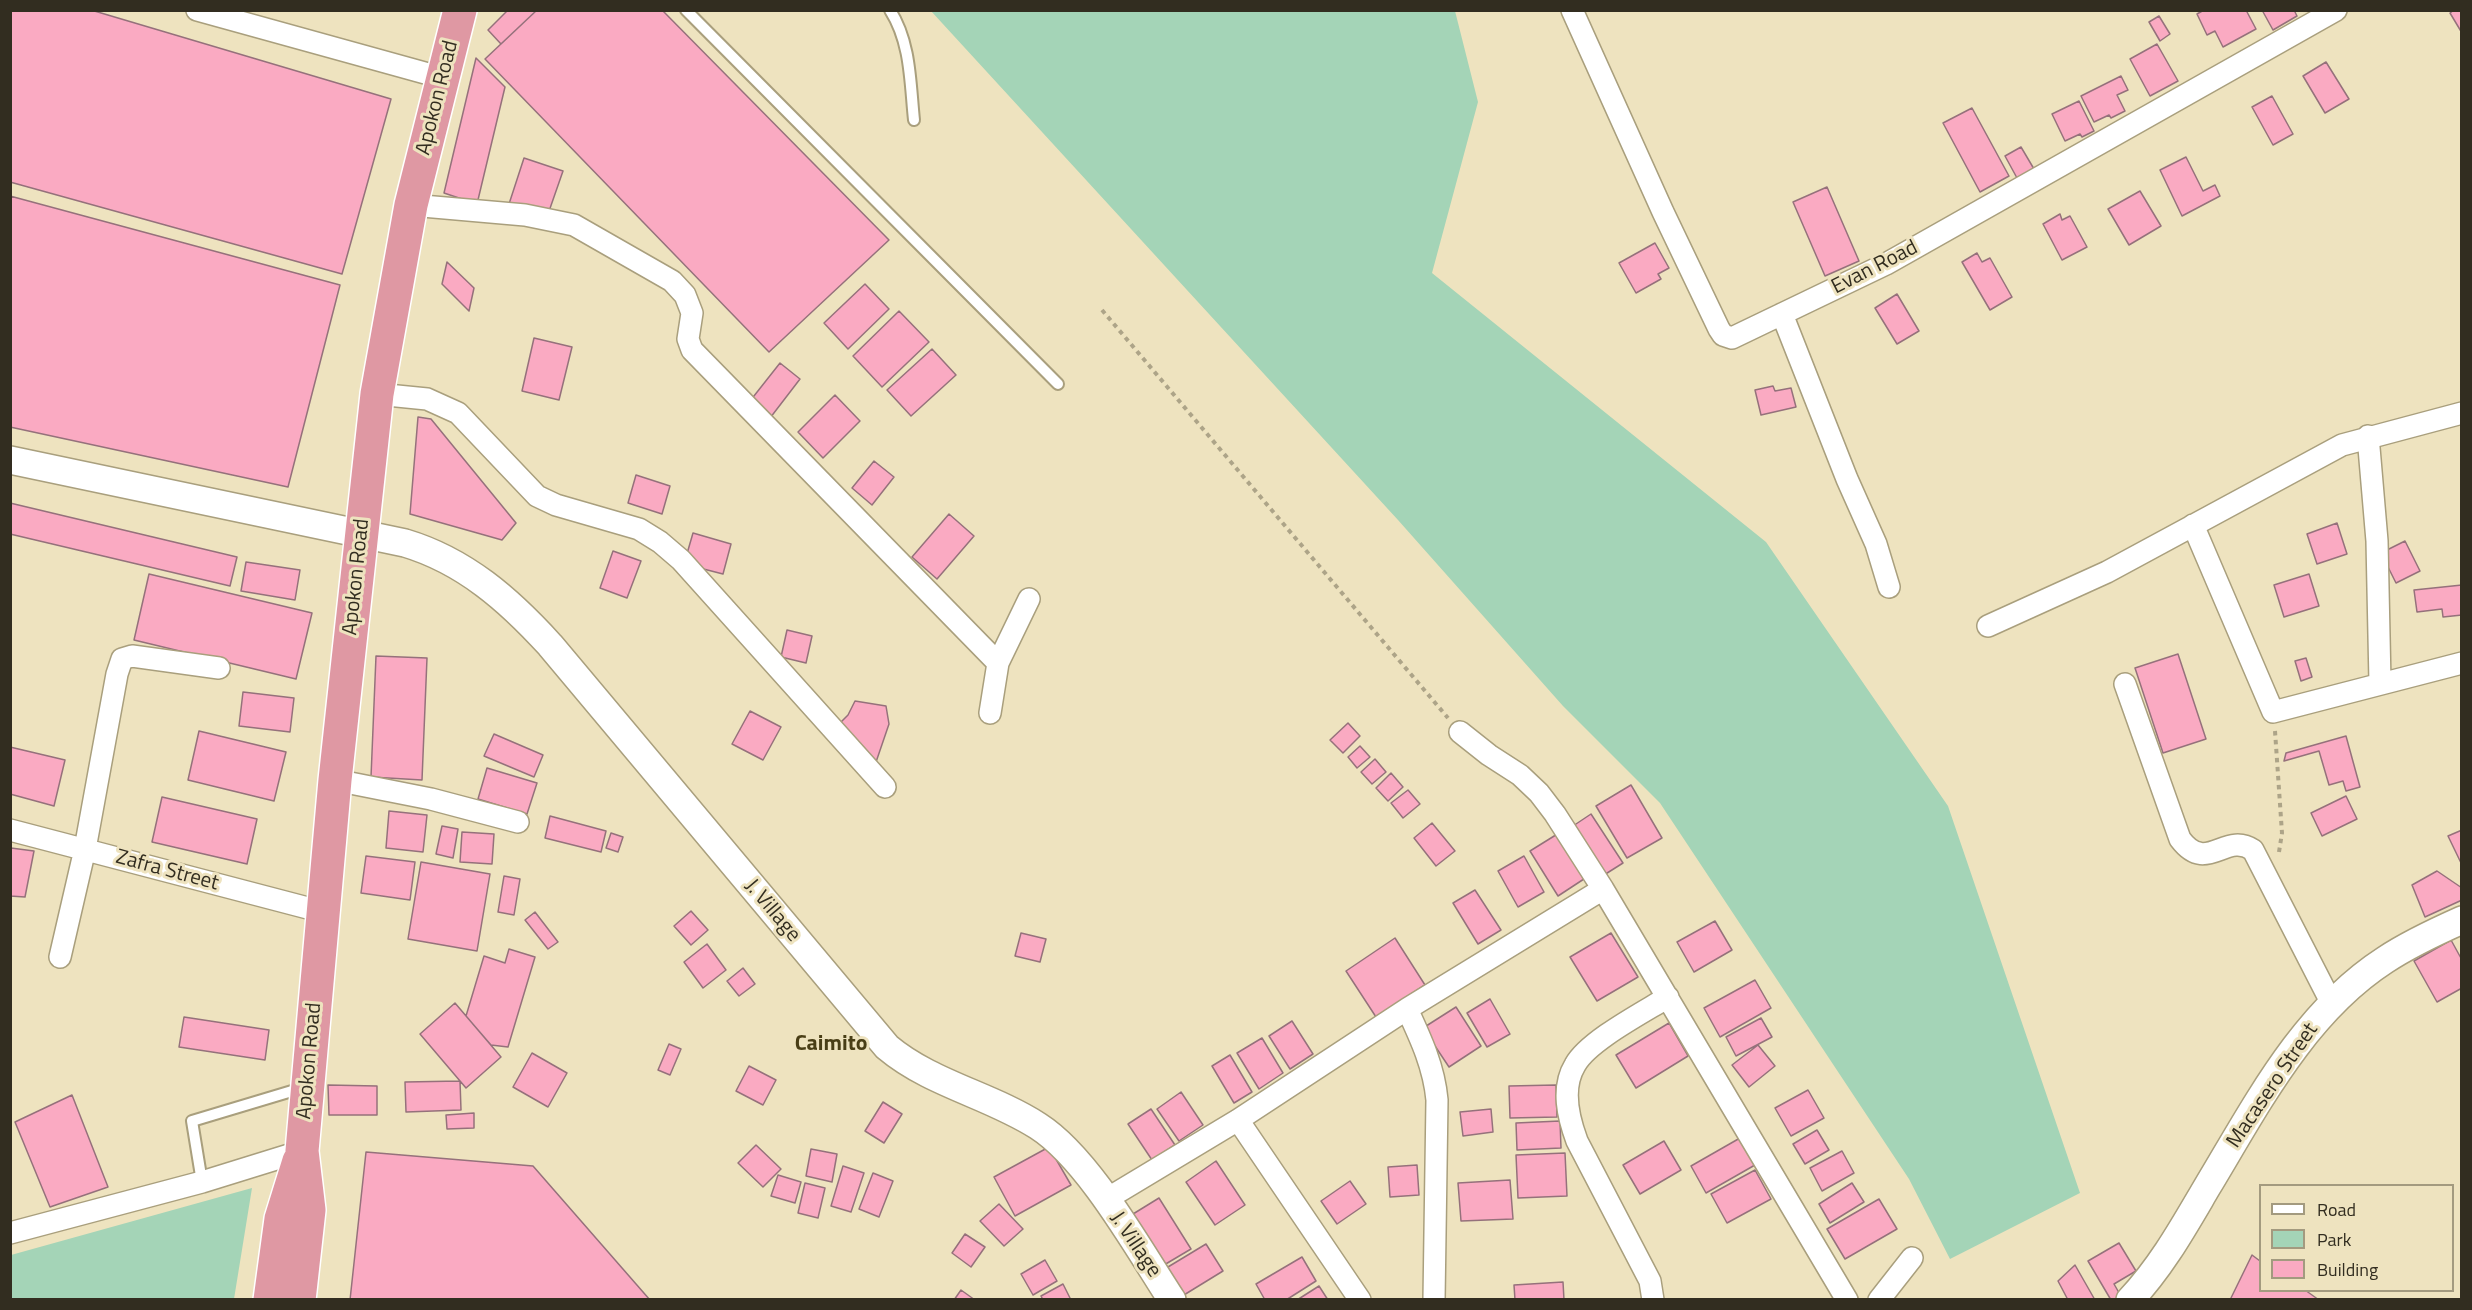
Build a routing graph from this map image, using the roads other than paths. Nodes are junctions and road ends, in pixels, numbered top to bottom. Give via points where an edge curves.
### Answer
1 (197, 10) edge
2 (460, 10) edge
3 (686, 10) edge
4 (890, 10) edge
5 (1572, 10) edge
6 (2336, 10) edge
7 (442, 78) junction
8 (914, 120) dead end
9 (411, 205) junction
10 (1782, 314) junction
11 (1058, 384) dead end
12 (377, 394) junction
13 (2462, 413) edge
14 (2368, 436) junction
15 (10, 460) edge
16 (2193, 525) junction
17 (362, 534) junction
18 (1889, 587) dead end
19 (1029, 599) dead end
20 (1988, 626) dead end
21 (998, 663) junction
22 (2462, 663) edge
23 (219, 668) dead end
24 (2380, 683) junction
25 (2125, 684) dead end
26 (990, 712) dead end
27 (1460, 732) road end
28 (335, 780) junction
29 (885, 787) dead end
30 (518, 822) dead end
31 (10, 830) edge
32 (85, 849) junction
33 (1604, 889) junction
34 (322, 912) junction
35 (2462, 920) edge
36 (60, 957) dead end
37 (1668, 997) junction
38 (2332, 1004) junction
39 (1407, 1009) junction
40 (308, 1086) junction
41 (1238, 1120) junction
42 (302, 1151) junction
43 (202, 1182) junction
44 (1105, 1200) junction
45 (10, 1233) edge
46 (1912, 1258) dead end
47 (270, 1299) edge
48 (299, 1299) edge
49 (1172, 1299) edge
50 (1360, 1299) edge
51 (1434, 1299) edge
52 (1653, 1299) edge
53 (1847, 1299) edge
54 (1879, 1299) edge
55 (2131, 1299) edge

1 - 7 street
2 - 7 highway, Apokon Road
3 - 11 lane
4 - 8 lane via 905,43
5 - 10 street, Evan Road via 1723,335 1732,338
6 - 10 street, Evan Road via 1980,213
7 - 9 highway, Apokon Road
9 - 12 highway, Apokon Road
9 - 21 street via 525,215 574,225 672,281 685,295 692,313 688,339 692,350
10 - 18 street via 1876,544
12 - 17 highway, Apokon Road
12 - 29 street via 427,399 458,413 537,496 639,530 660,542 689,568
13 - 14 street
14 - 16 street via 2342,445
14 - 24 street via 2377,541
15 - 17 street, J. Village
16 - 20 street via 2107,572
16 - 24 street via 2273,712
17 - 28 highway, Apokon Road
17 - 44 street, J. Village via 426,550 450,561 524,616 887,1047 918,1069 1038,1126 1061,1145
19 - 21 street
21 - 26 street
22 - 24 street
23 - 32 street via 132,656 122,659
25 - 38 street via 2180,839 2193,853 2247,846 2258,856
27 - 33 street via 1539,793
28 - 30 street
28 - 34 highway, Apokon Road
31 - 32 street, Zafra Street
32 - 34 street, Zafra Street
32 - 36 street
33 - 37 street
33 - 39 street
34 - 40 highway, Apokon Road
35 - 38 street, Macasero Street via 2385,960
37 - 52 street via 1590,1047 1575,1065 1567,1091 1569,1119 1577,1141 1650,1281
37 - 53 street
38 - 55 street, Macasero Street via 2273,1079 2179,1234
39 - 41 street
39 - 51 street via 1435,1078
40 - 42 highway, Apokon Road
40 - 43 lane via 192,1121
41 - 44 street
41 - 50 street
42 - 43 street
42 - 47 highway, Apokon Road via 280,1219
42 - 48 highway, Apokon Road via 309,1210
43 - 45 street
44 - 49 street, J. Village
46 - 54 street

